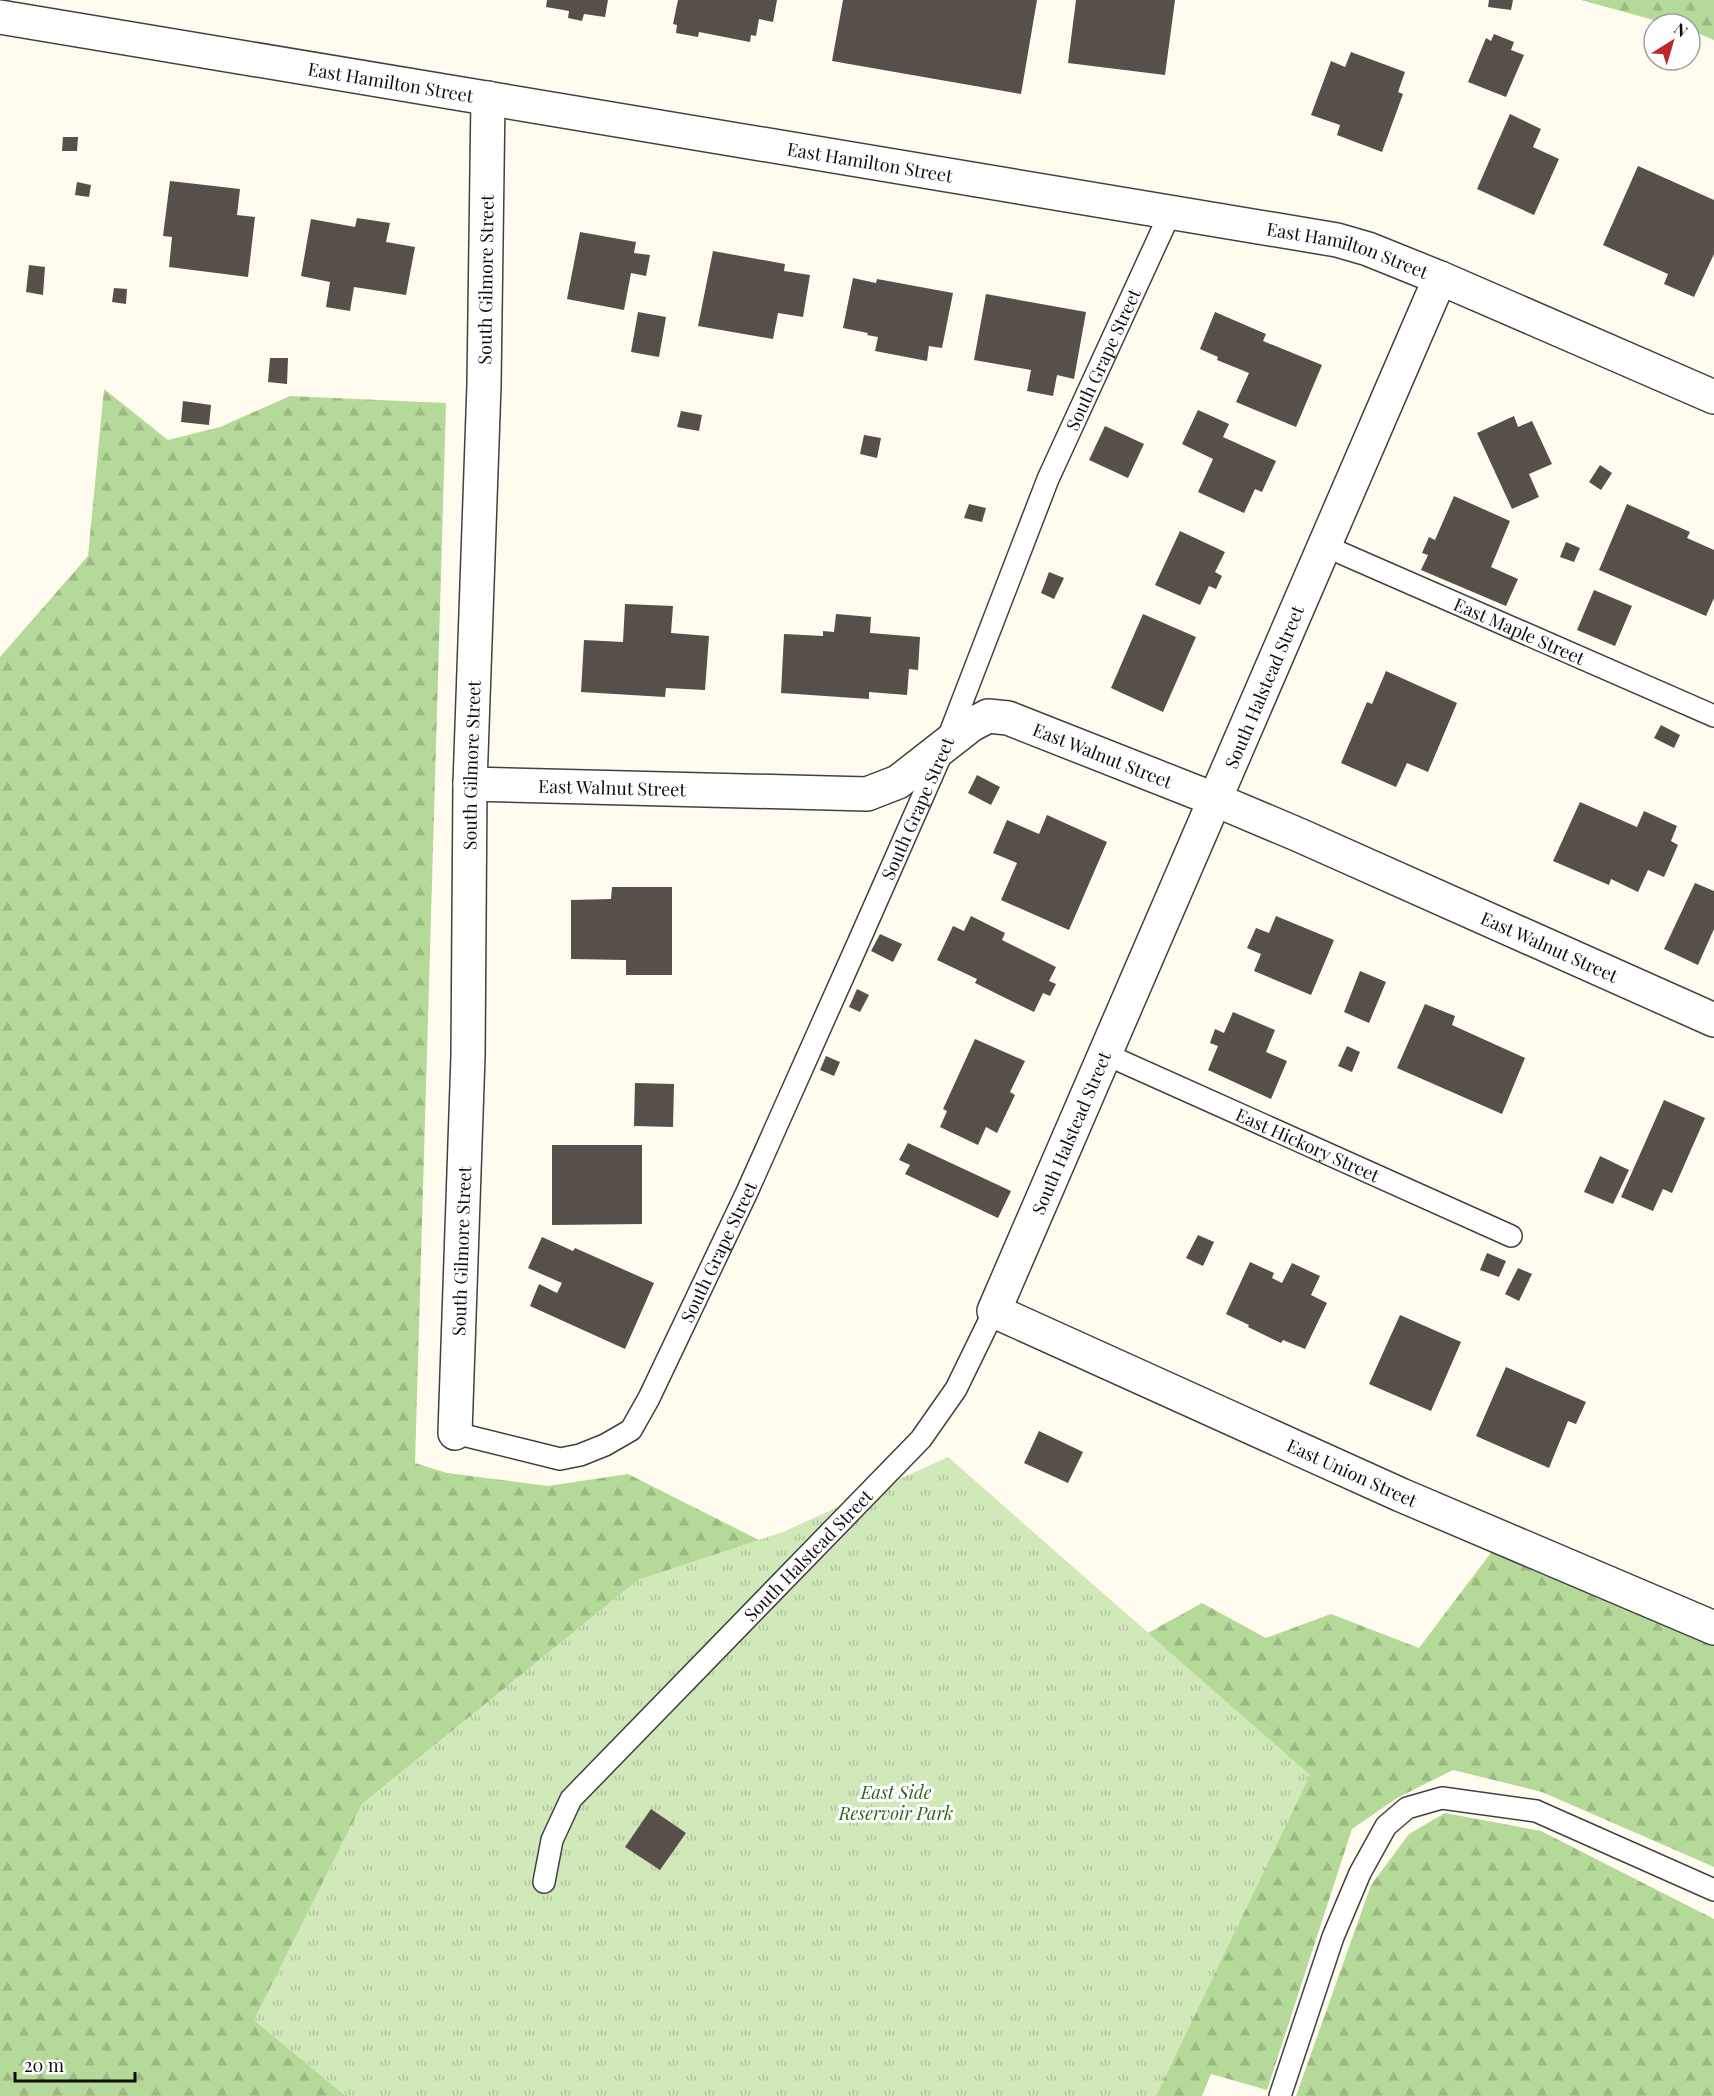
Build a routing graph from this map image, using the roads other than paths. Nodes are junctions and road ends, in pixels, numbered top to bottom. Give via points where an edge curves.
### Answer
1 (0, 17) edge
2 (488, 98) junction
3 (1171, 211) junction
4 (1440, 278) junction
5 (1714, 397) edge
6 (1325, 546) junction
7 (1714, 716) edge
8 (945, 746) junction
9 (470, 784) junction
10 (1216, 800) junction
11 (1714, 1020) edge
12 (1105, 1054) junction
13 (1511, 1236) dead end
14 (994, 1311) junction
15 (455, 1433) joint
16 (1714, 1628) edge
17 (544, 1882) dead end
18 (1714, 1890) edge
19 (1280, 2096) edge

1 - 2 street, East Hamilton Street
2 - 3 street, East Hamilton Street
2 - 9 street, South Gilmore Street via 484,385
3 - 4 street, East Hamilton Street via 1337,240
3 - 8 lane, South Grape Street via 1048,479
4 - 5 street, East Hamilton Street
4 - 6 street, South Halstead Street
6 - 7 lane, East Maple Street
6 - 10 street, South Halstead Street
8 - 9 street, East Walnut Street via 898,782 867,794
8 - 10 street, East Walnut Street via 988,716 1008,718
8 - 15 lane, South Grape Street via 778,1124 631,1430 580,1455 560,1458
9 - 15 street, South Gilmore Street via 468,1056
10 - 11 street, East Walnut Street
10 - 12 street, South Halstead Street
12 - 13 lane, East Hickory Street
12 - 14 street, South Halstead Street
14 - 16 street, East Union Street via 1401,1495
14 - 17 lane, South Halstead Street via 956,1389 921,1439 571,1799 552,1840
18 - 19 lane via 1536,1811 1443,1798 1407,1808 1386,1826 1360,1873 1333,1937

